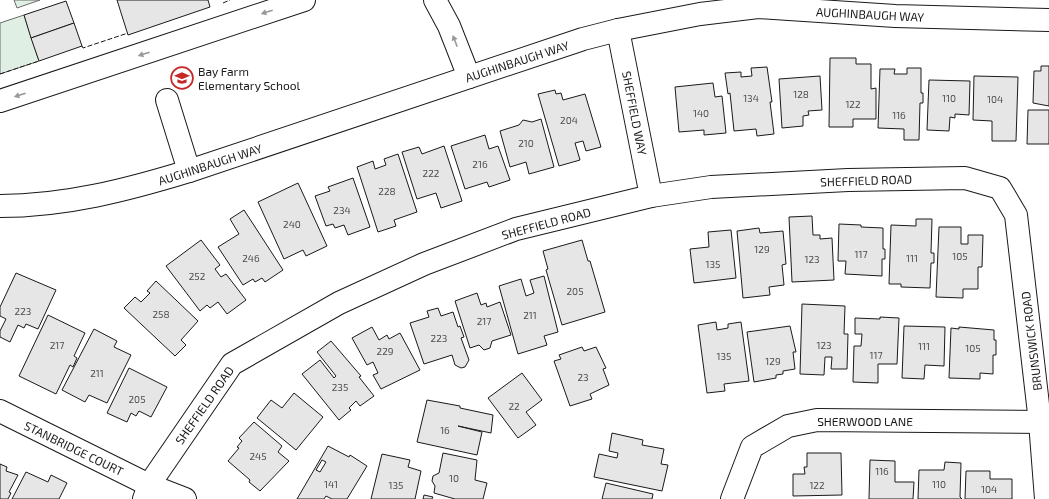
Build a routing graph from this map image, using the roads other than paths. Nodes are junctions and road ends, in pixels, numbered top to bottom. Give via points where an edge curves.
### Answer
1 (304, 0) edge
2 (435, 0) edge
3 (1049, 20) edge
4 (618, 30) junction
5 (469, 77) junction
6 (167, 100) dead end
7 (0, 101) edge
8 (189, 171) junction
9 (1000, 188) joint
10 (651, 196) junction
11 (0, 206) edge
12 (0, 411) edge
13 (1044, 422) edge
14 (146, 492) edge
15 (184, 499) edge
16 (732, 499) edge
17 (1046, 499) edge

1 -> 7 street
5 -> 2 street via 449,26
3 - 4 street, AUGHINBAUGH WAY via 895,16 758,8 700,14
4 - 5 street, AUGHINBAUGH WAY
4 - 10 street, SHEFFIELD WAY
5 - 8 street, AUGHINBAUGH WAY
6 - 8 street
8 - 11 street, AUGHINBAUGH WAY via 131,189 75,200
9 - 10 street, SHEFFIELD ROAD via 965,178 848,180 712,187
9 - 13 street, BRUNSWICK ROAD via 1016,214
10 - 14 street, SHEFFIELD ROAD via 516,229 424,264 339,303 232,364
12 - 14 street, STANBRIDGE COURT
13 - 16 street, SHERWOOD LANE via 817,420 788,426 752,447
13 - 17 street, BRUNSWICK ROAD
14 - 15 street, STANBRIDGE COURT

